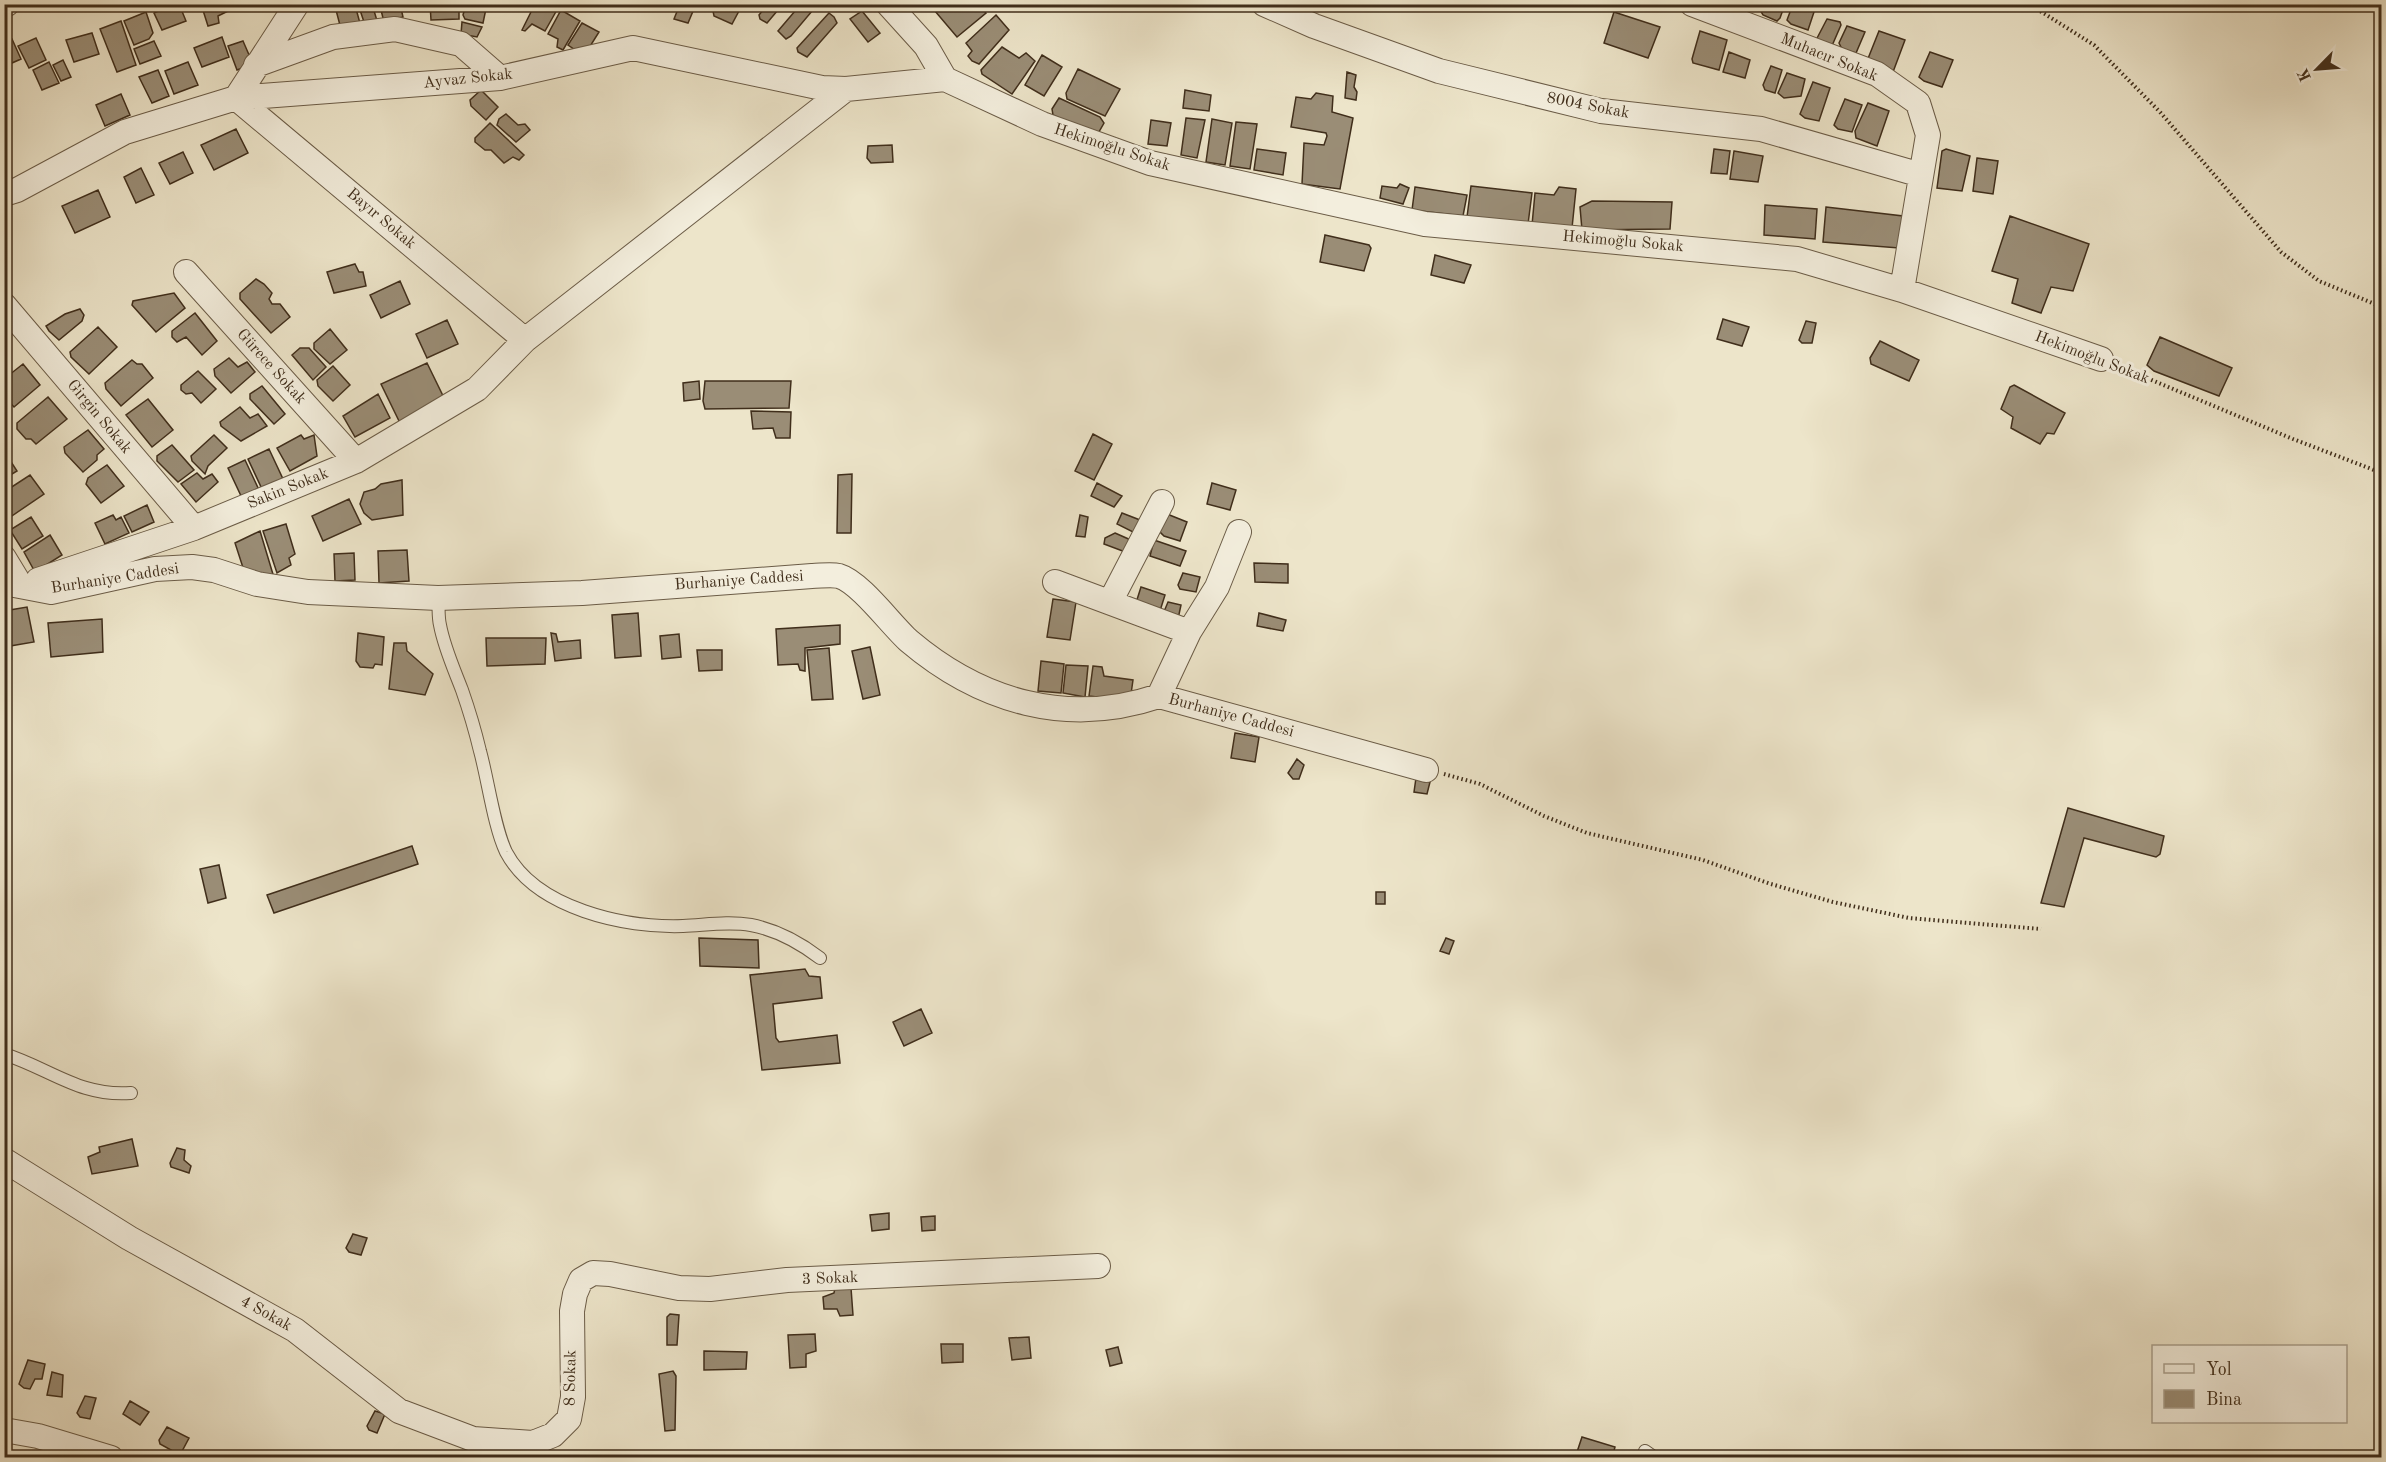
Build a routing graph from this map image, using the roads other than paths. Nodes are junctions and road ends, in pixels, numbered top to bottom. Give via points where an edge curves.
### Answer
1 (297, 4) edge
2 (888, 4) edge
3 (1264, 4) edge
4 (1692, 4) edge
5 (256, 65) junction
6 (500, 78) junction
7 (945, 80) junction
8 (846, 89) junction
9 (237, 98) junction
10 (1921, 175) junction
11 (4, 194) edge
12 (186, 272) dead end
13 (1902, 290) junction
14 (4, 305) edge
15 (525, 340) junction
16 (2101, 359) road end
17 (356, 461) junction
18 (1162, 502) dead end
19 (194, 528) junction
20 (1239, 532) dead end
21 (4, 558) edge
22 (1055, 582) dead end
23 (13, 585) edge
24 (438, 598) junction
25 (1110, 602) junction
26 (1190, 632) junction
27 (1159, 696) junction
28 (1426, 770) road end
29 (820, 958) dead end
30 (4, 1054) edge
31 (131, 1093) dead end
32 (4, 1160) edge
33 (1098, 1266) dead end
34 (575, 1294) joint
35 (4, 1430) edge
36 (533, 1443) joint
37 (111, 1458) edge

1 - 5 street
2 - 7 street via 926,46
3 - 10 street, 8004 Sokak via 1439,71 1601,111 1761,129
4 - 10 street, Muhacır Sokak via 1877,74 1918,103 1928,135
5 - 6 street via 333,37 395,29 460,44
5 - 9 street
6 - 8 street, Ayvaz Sokak via 633,48 822,88
6 - 9 street, Ayvaz Sokak
7 - 8 street, Ayvaz Sokak
7 - 13 street, Hekimoğlu Sokak via 1042,124 1150,163 1425,224 1797,259
8 - 15 street, Sakin Sokak
9 - 11 street, Ayvaz Sokak via 125,132
9 - 15 street, Bayır Sokak
10 - 13 street, Muhacır Sokak
12 - 17 street, Gürece Sokak
13 - 16 street, Hekimoğlu Sokak
14 - 19 street, Girgin Sokak
15 - 17 street, Sakin Sokak via 477,389
17 - 19 street, Sakin Sokak
18 - 25 street
19 - 23 street, Sakin Sokak
20 - 26 street via 1217,587
21 - 23 street
22 - 25 street
23 - 24 street, Burhaniye Caddesi via 51,592 155,569 192,567 308,592
24 - 27 street, Burhaniye Caddesi via 840,576 867,596 908,640 958,677 1021,703 1071,710 1131,705
24 - 29 lane via 439,624 476,738 502,841 513,862 540,890 587,913 652,925 749,924 786,936
25 - 26 street
26 - 27 street
27 - 28 street, Burhaniye Caddesi
30 - 31 lane via 85,1089
32 - 36 street, 4 Sokak via 129,1238 295,1330 399,1411 473,1439
33 - 34 street, 3 Sokak via 787,1280 710,1289 593,1274 581,1280
34 - 36 street, 8 Sokak via 569,1419 553,1435
35 - 37 street

